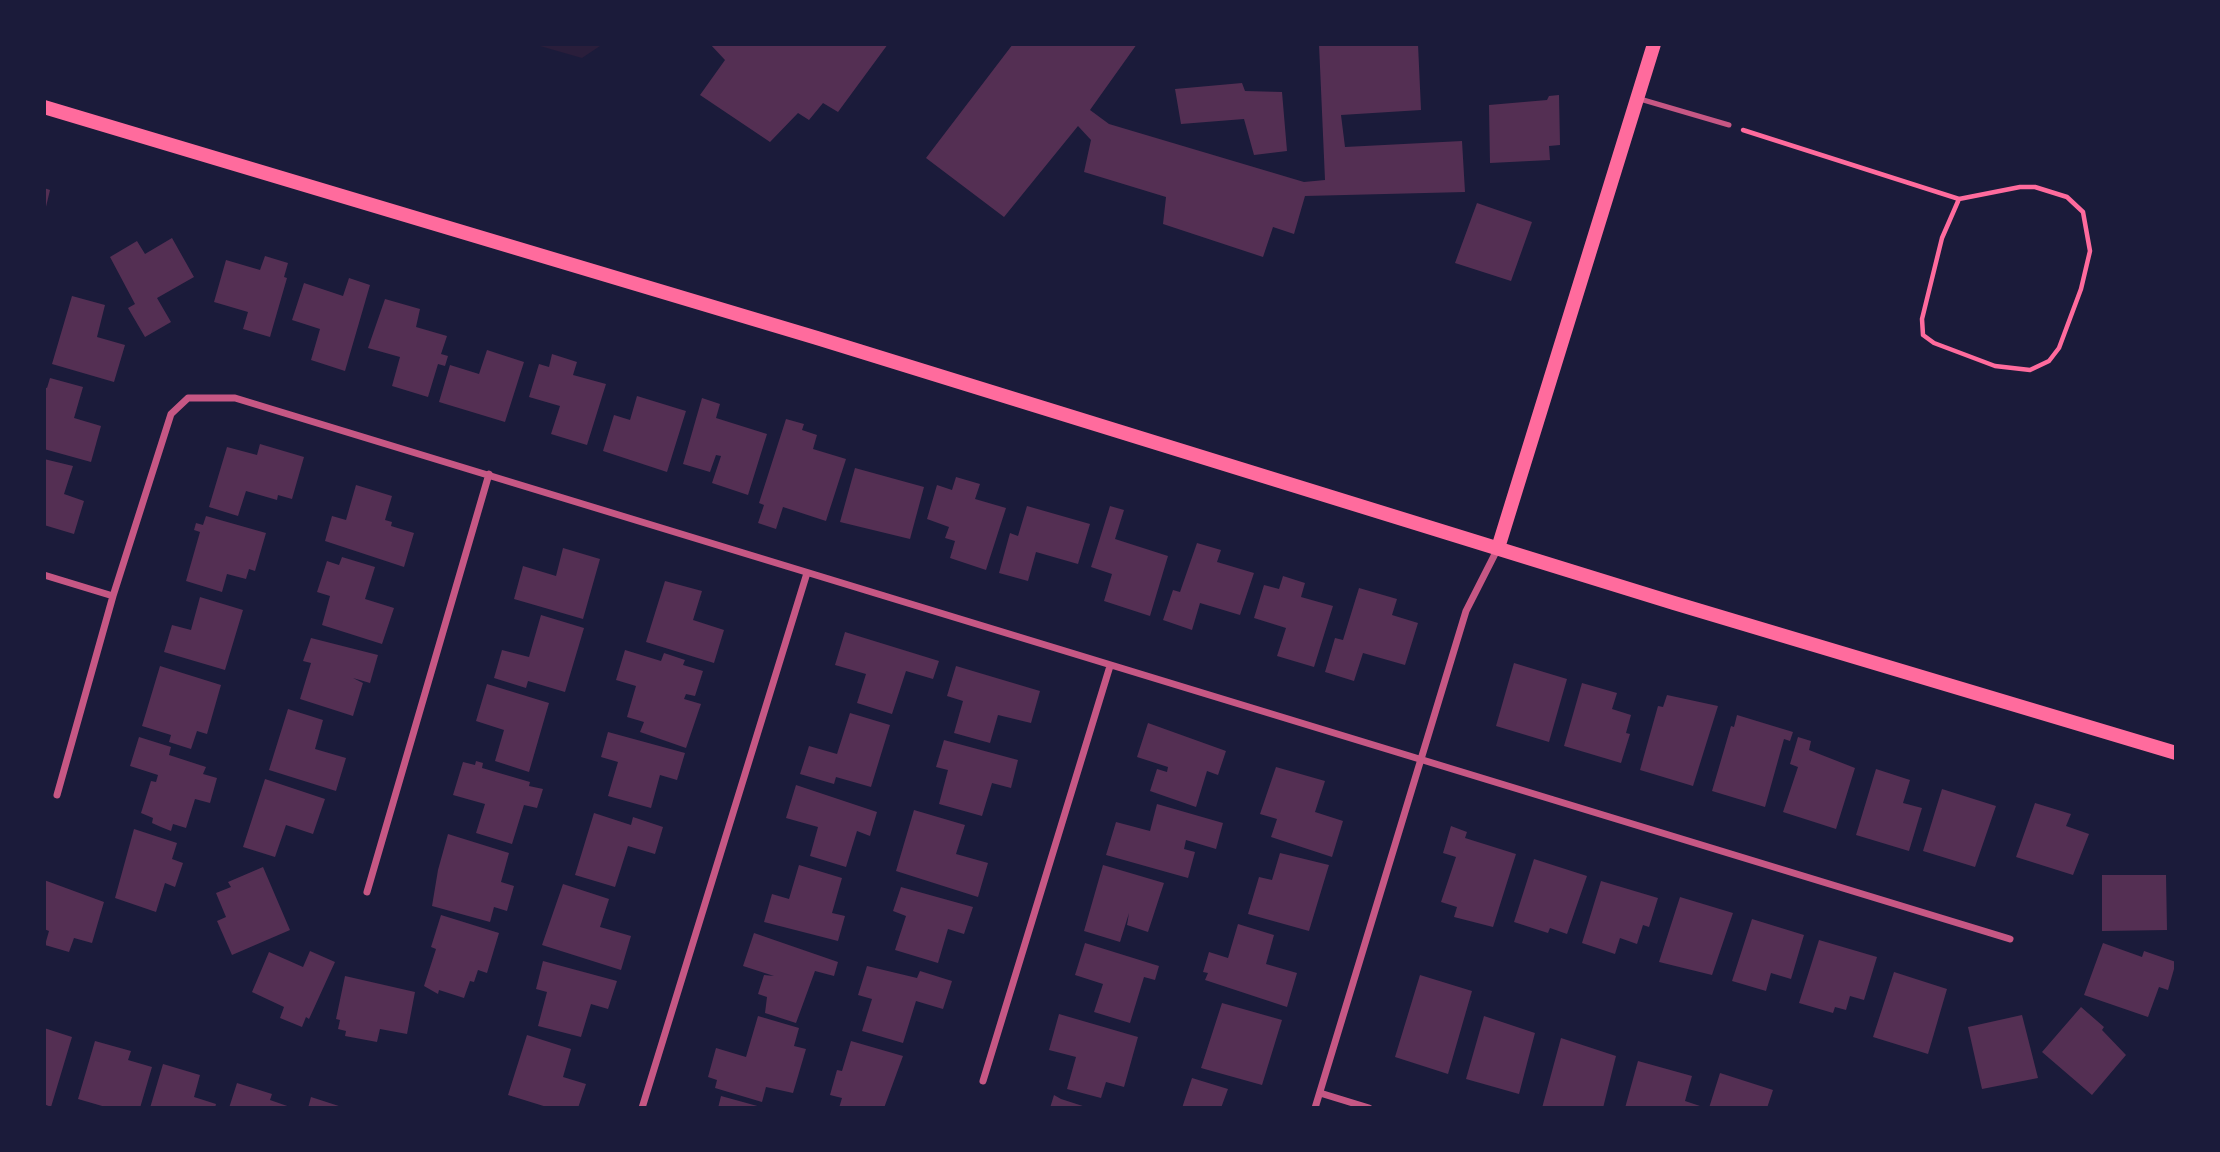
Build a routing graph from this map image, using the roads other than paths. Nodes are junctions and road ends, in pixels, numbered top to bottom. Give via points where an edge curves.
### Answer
1 (1654, 44) edge
2 (1637, 98) junction
3 (44, 107) edge
4 (1729, 125) road end
5 (489, 474) junction
6 (1498, 548) junction
7 (807, 573) junction
8 (44, 575) edge
9 (113, 596) junction
10 (1110, 666) junction
11 (2176, 752) edge
12 (1422, 762) junction
13 (57, 795) dead end
14 (367, 892) dead end
15 (2010, 939) dead end
16 (984, 1081) dead end
17 (1320, 1093) junction
18 (642, 1108) edge
19 (1315, 1108) edge
20 (1369, 1108) edge

1 - 2 main road
2 - 4 lane
2 - 6 main road
3 - 6 main road
5 - 7 street
5 - 9 street via 236,398 188,398 171,414
5 - 14 street
6 - 11 main road
6 - 12 street via 1466,611
7 - 10 street
7 - 18 street
8 - 9 street
9 - 13 street
10 - 12 street
10 - 16 street
12 - 15 street
12 - 17 street
17 - 19 street
17 - 20 street

